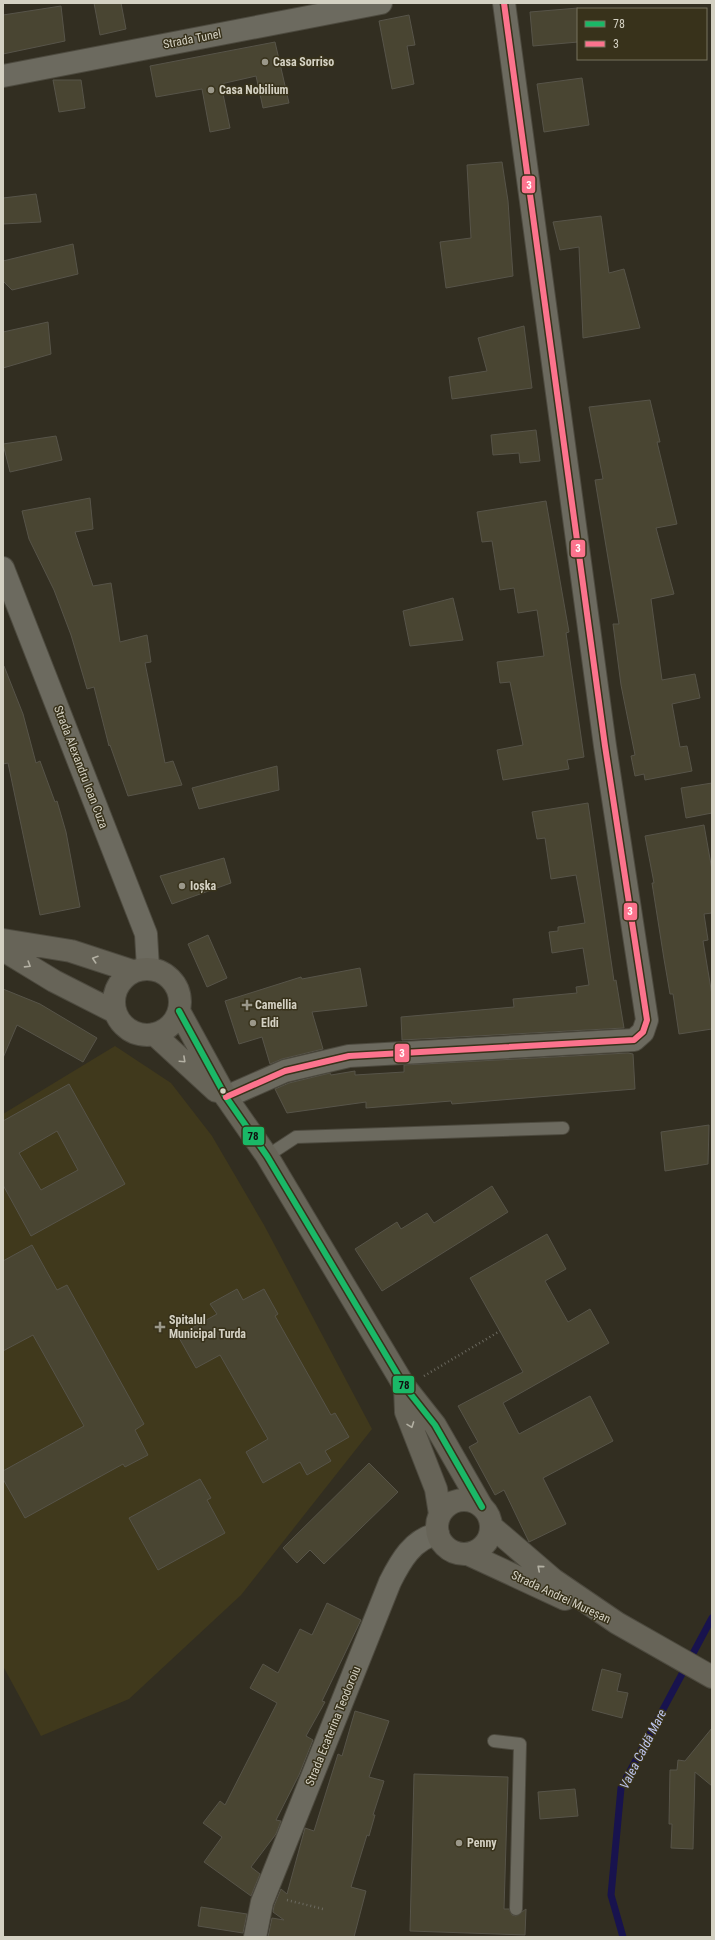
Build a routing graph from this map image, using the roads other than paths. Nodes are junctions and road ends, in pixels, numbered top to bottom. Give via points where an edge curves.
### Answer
1 (381, 3) edge
2 (504, 3) edge
3 (3, 76) edge
4 (3, 568) edge
5 (3, 940) edge
6 (3, 950) edge
7 (140, 970) junction
8 (179, 1011) junction
9 (115, 1012) junction
10 (154, 1034) junction
11 (230, 1102) junction
12 (562, 1128) dead end
13 (267, 1156) junction
14 (405, 1387) junction
15 (487, 1516) junction
16 (439, 1524) junction
17 (468, 1554) junction
18 (617, 1623) junction
19 (712, 1678) edge
20 (494, 1741) dead end
21 (516, 1909) dead end
22 (255, 1937) edge

1 - 3 street, Strada Tunel
2 - 11 street via 603,731 646,1020 643,1032 634,1040 349,1056 285,1071
4 - 7 street, Strada Alexandru Ioan Cuza via 146,934
7 -> 5 main road via 71,951
6 -> 9 main road via 54,981
7 - 8 main road via 167,975 179,991
7 - 9 main road via 120,981 114,996
8 - 10 main road via 170,1026
8 - 11 main road, Strada Andrei Mureșan
9 - 10 main road via 121,1023 130,1030
10 -> 11 main road, Strada Andrei Mureșan
11 - 13 main road, Strada Andrei Mureșan
12 - 13 lane via 296,1137
13 - 14 main road, Strada Andrei Mureșan
14 - 15 main road, Strada Andrei Mureșan via 435,1425
14 -> 16 main road, Strada Andrei Mureșan via 406,1412 436,1489
15 - 16 main road, Strada Andrei Mureșan via 474,1502 465,1500 446,1507
15 - 17 main road via 490,1536 478,1551
18 -> 15 main road, Strada Andrei Mureșan via 554,1580
16 - 17 main road, Strada Andrei Mureșan via 442,1543 458,1554
16 - 22 street, Strada Ecaterina Teodoroiu via 410,1550 390,1582 265,1895
17 - 18 main road, Strada Andrei Mureșan
18 - 19 main road
20 - 21 lane via 520,1744

